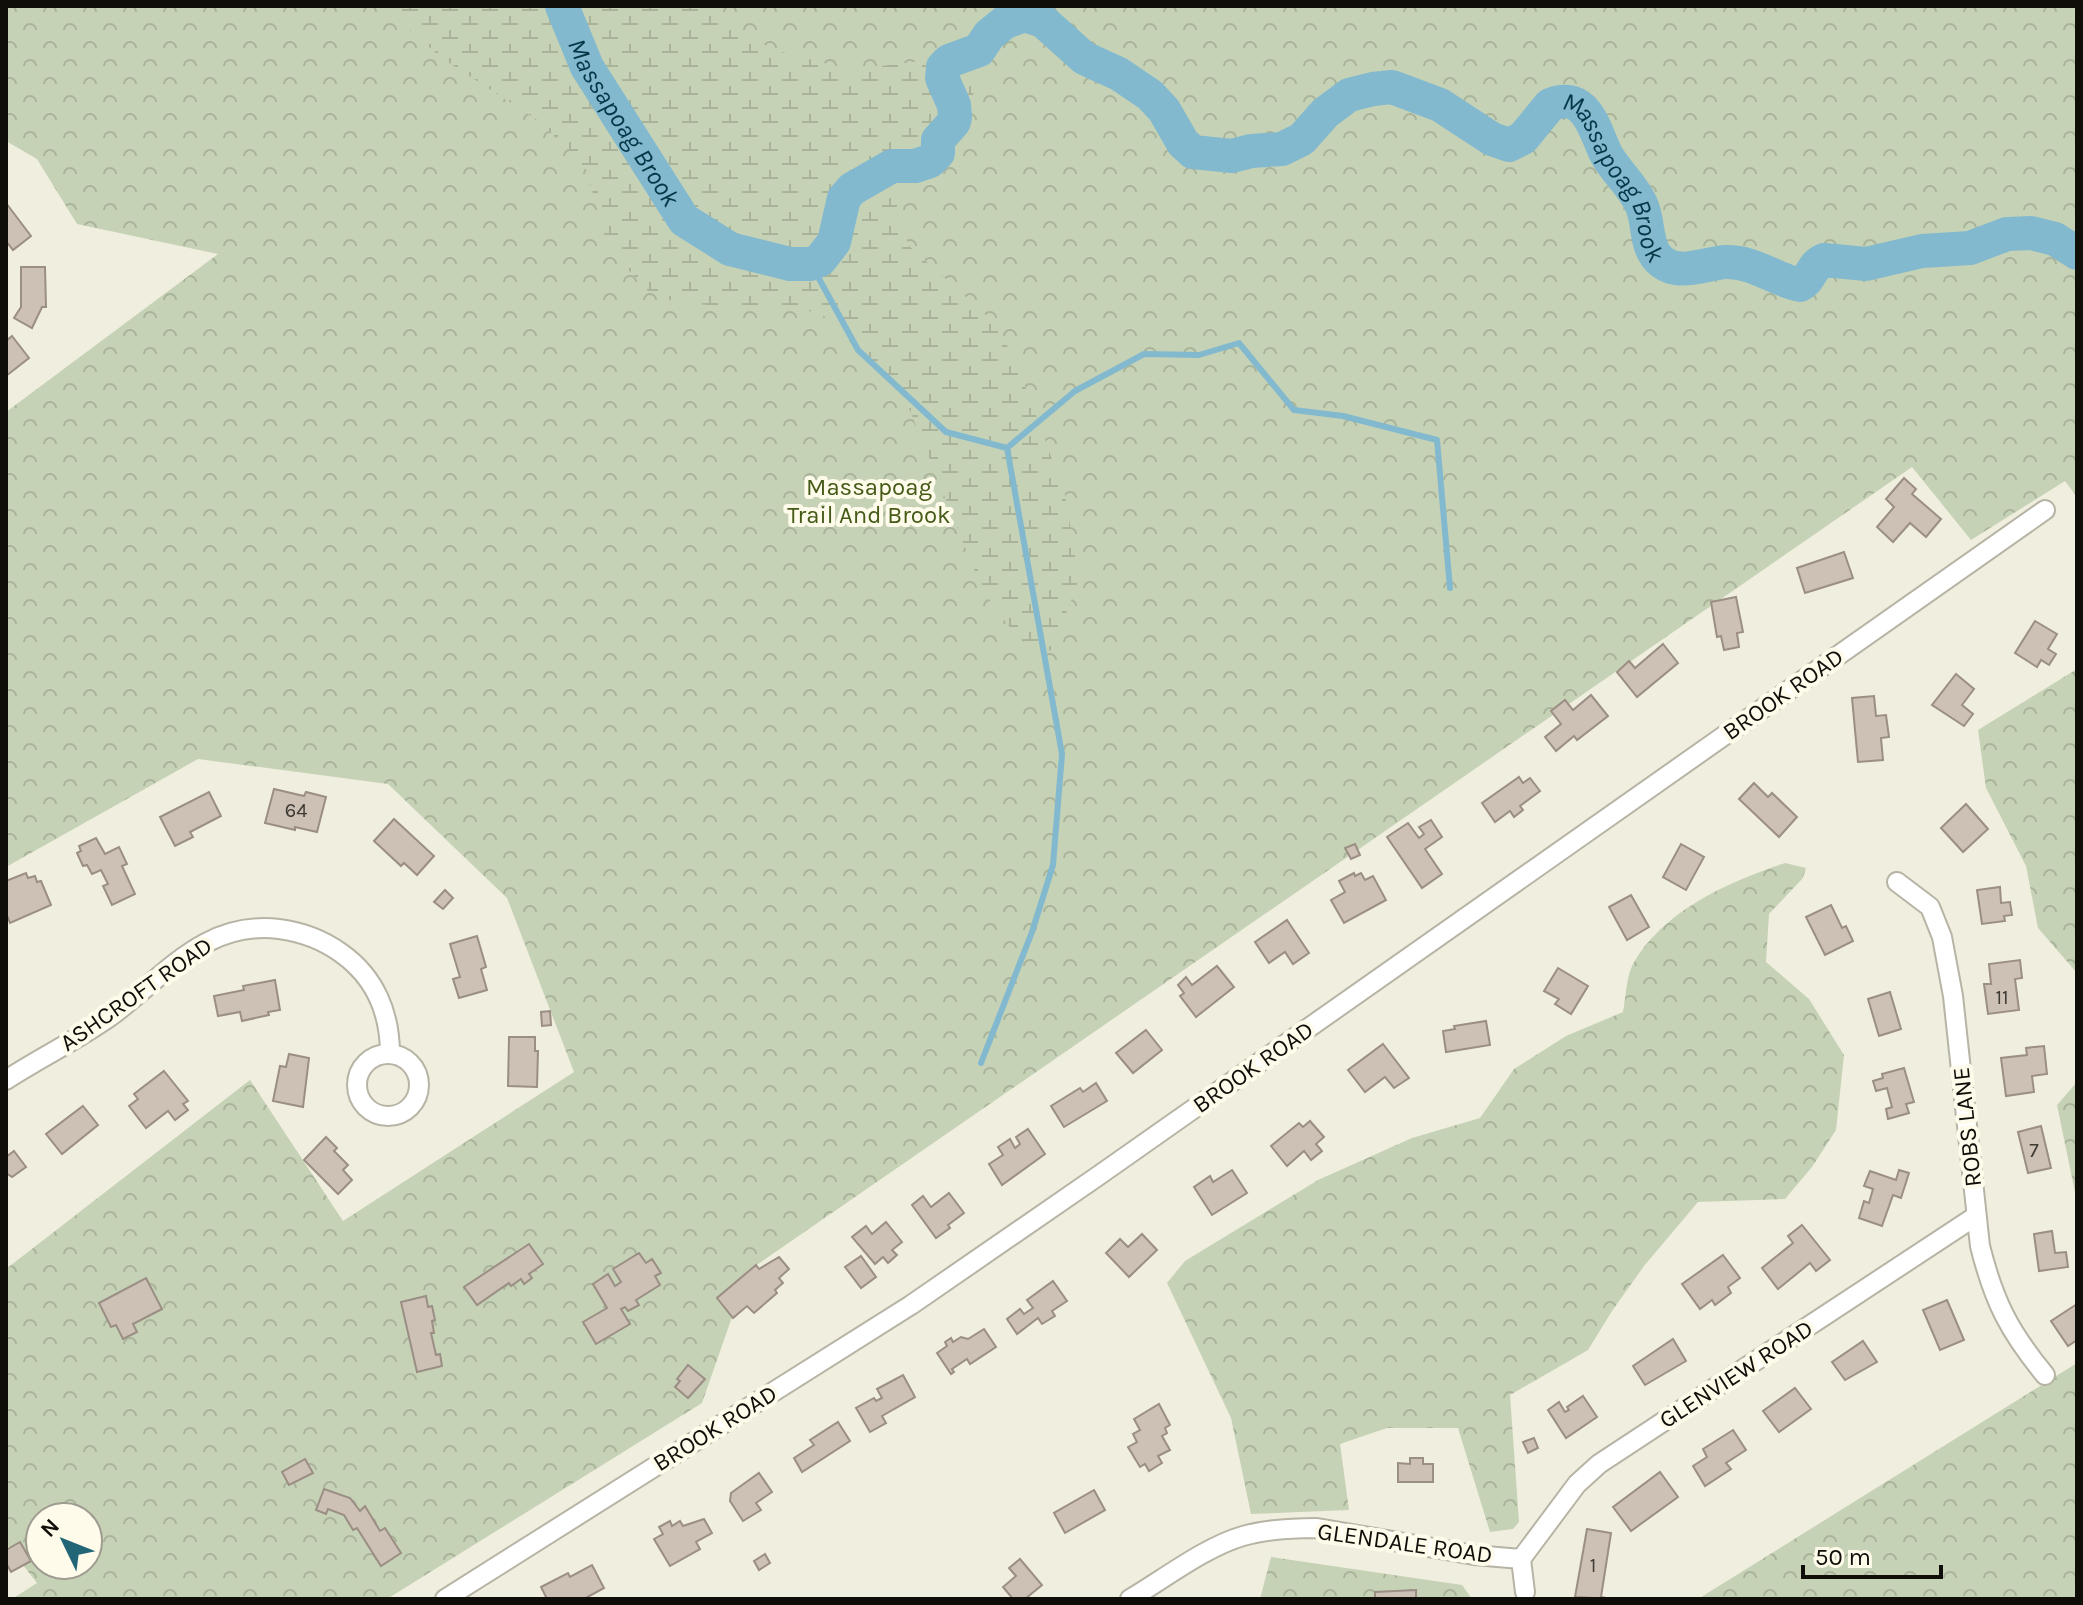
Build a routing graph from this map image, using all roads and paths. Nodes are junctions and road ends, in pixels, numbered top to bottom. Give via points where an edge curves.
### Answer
1 (2045, 510) dead end
2 (1897, 882) dead end
3 (390, 1054) dead end
4 (6, 1080) edge
5 (1976, 1216) junction
6 (2045, 1375) dead end
7 (1521, 1559) junction
8 (1525, 1592) dead end
9 (445, 1599) edge
10 (1130, 1599) edge

1 - 9 street, BROOK ROAD via 911,1305
2 - 5 street, ROBS LANE via 1930,907 1940,929 1953,996
3 - 4 street, ASHCROFT ROAD via 382,1003 350,959 301,934 247,928 206,941 111,1016
5 - 6 street, ROBS LANE via 1988,1277 2001,1310 2015,1339
5 - 7 street, GLENVIEW ROAD via 1599,1464 1577,1484
7 - 8 street, GLENDALE ROAD
7 - 10 street, GLENDALE ROAD via 1317,1528 1279,1529 1221,1545

